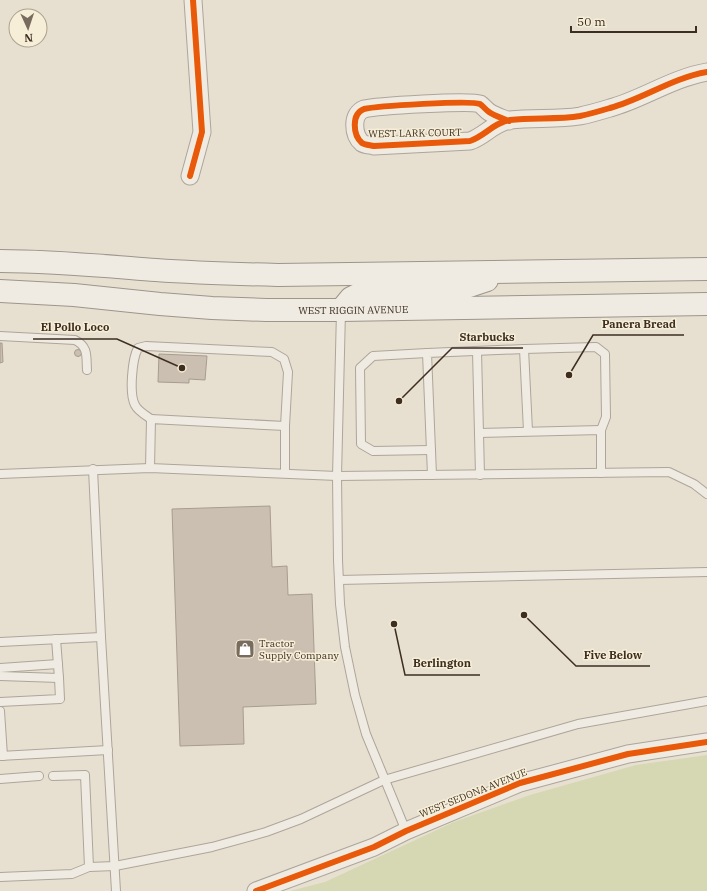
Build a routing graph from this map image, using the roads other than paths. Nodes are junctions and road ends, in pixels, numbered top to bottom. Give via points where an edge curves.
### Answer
1 (193, 0) edge
2 (707, 72) edge
3 (509, 120) junction
4 (190, 176) dead end
5 (0, 261) edge
6 (707, 269) edge
7 (511, 272) junction
8 (0, 291) edge
9 (707, 304) edge
10 (341, 310) junction
11 (0, 336) edge
12 (524, 349) junction
13 (477, 351) junction
14 (426, 353) junction
15 (87, 370) dead end
16 (152, 419) junction
17 (285, 426) junction
18 (601, 430) junction
19 (528, 431) junction
20 (479, 433) junction
21 (430, 450) junction
22 (150, 468) junction
23 (93, 470) junction
24 (285, 473) junction
25 (601, 473) junction
26 (0, 474) edge
27 (432, 475) junction
28 (480, 475) junction
29 (338, 476) junction
30 (707, 494) edge
31 (707, 572) edge
32 (339, 580) junction
33 (101, 637) junction
34 (56, 639) junction
35 (0, 642) edge
36 (58, 664) junction
37 (0, 668) edge
38 (0, 676) edge
39 (59, 678) junction
40 (707, 701) edge
41 (0, 702) edge
42 (0, 711) edge
43 (707, 742) edge
44 (108, 750) junction
45 (1, 756) edge
46 (39, 776) dead end
47 (53, 776) dead end
48 (0, 779) edge
49 (384, 780) junction
50 (406, 831) junction
51 (115, 866) junction
52 (89, 868) junction
53 (0, 877) edge
54 (116, 891) edge
55 (256, 891) edge

1 - 4 street via 202,132
2 - 3 street, WEST LARK COURT via 685,77 612,108 579,116
3 - 3 street, WEST LARK COURT via 488,112 480,104 470,102 372,107 362,110 356,117 354,128 363,144 374,146 470,142 480,138 496,124
5 - 7 main road via 262,275
6 - 7 main road
7 - 10 main road via 463,288 361,293 351,298
8 - 10 main road, WEST RIGGIN AVENUE via 79,295 212,308
9 - 10 main road, WEST RIGGIN AVENUE
10 - 29 lane
11 - 15 lane via 75,340 86,350
12 - 13 lane
12 - 18 lane via 596,347 605,354 606,417
12 - 19 lane
13 - 14 lane
13 - 20 lane
14 - 21 lane
14 - 21 lane via 372,356 360,368 361,444 373,452
16 - 17 lane
16 - 17 lane via 138,410 132,395 134,355 138,348 146,346 272,352 284,359 288,372
16 - 22 lane
17 - 24 lane
18 - 19 lane
18 - 25 lane
19 - 20 lane
20 - 28 lane
21 - 27 lane
22 - 23 lane
22 - 24 lane
23 - 26 lane
23 - 33 lane
24 - 29 lane
25 - 28 lane
25 - 30 lane via 669,472 694,484
27 - 28 lane
27 - 29 lane
29 - 32 lane
31 - 32 lane
32 - 49 lane via 345,647 355,694 366,734
33 - 34 lane
33 - 44 lane
34 - 35 lane
34 - 36 lane
36 - 37 lane
36 - 39 lane
38 - 39 lane
39 - 41 lane via 60,699
40 - 49 lane via 578,724
42 - 45 lane
43 - 50 street, WEST SEDONA AVENUE via 628,754 520,783
44 - 45 lane
44 - 51 lane
46 - 48 lane
47 - 52 lane via 85,775
49 - 50 lane
49 - 51 lane via 301,819 266,832 212,847
50 - 55 street, WEST SEDONA AVENUE via 374,847
51 - 52 lane
51 - 54 lane
52 - 53 lane via 72,874

